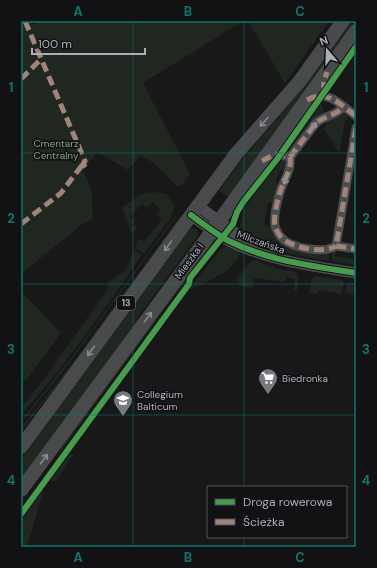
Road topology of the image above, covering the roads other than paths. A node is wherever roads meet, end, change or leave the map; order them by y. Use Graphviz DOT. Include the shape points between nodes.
graph roads {
  1 [pos="343,21"];
  2 [pos="356,31"];
  3 [pos="327,72"];
  4 [pos="328,97"];
  5 [pos="307,100"];
  6 [pos="343,107"];
  7 [pos="356,116"];
  8 [pos="356,128"];
  9 [pos="290,157"];
  10 [pos="262,161"];
  11 [pos="353,169"];
  12 [pos="194,210"];
  13 [pos="215,225"];
  14 [pos="336,246"];
  15 [pos="356,249"];
  16 [pos="356,273"];
  17 [pos="21,447"];
  18 [pos="21,490"];
  1 -- 12 [label="main road, 13, one-way" via="299,82 236,154"];
  2 -- 3 [label="main road, Mieszka I"];
  3 -- 4 [label="street" via="324,86"];
  3 -- 5 [label="main road, Mieszka I"];
  4 -- 5 [label="street" via="317,95"];
  4 -- 6 [label="street"];
  5 -- 10 [label="main road, Mieszka I"];
  6 -- 7 [label="street"];
  9 -- 6 [label="street, one-way" via="316,123"];
  8 -- 11 [label="street"];
  9 -- 10 [label="street" via="275,154"];
  9 -- 14 [label="street, one-way" via="290,169 281,190 275,219 277,230 281,237 293,245 319,250"];
  10 -- 13 [label="main road, Mieszka I"];
  11 -- 14 [label="street"];
  12 -- 13 [label="street, Milczańska"];
  12 -- 17 [label="main road, 13, one-way"];
  13 -- 16 [label="street, Milczańska" via="244,239 251,249 266,256"];
  18 -- 13 [label="main road, Mieszka I, one-way"];
  14 -- 15 [label="street"];
}
